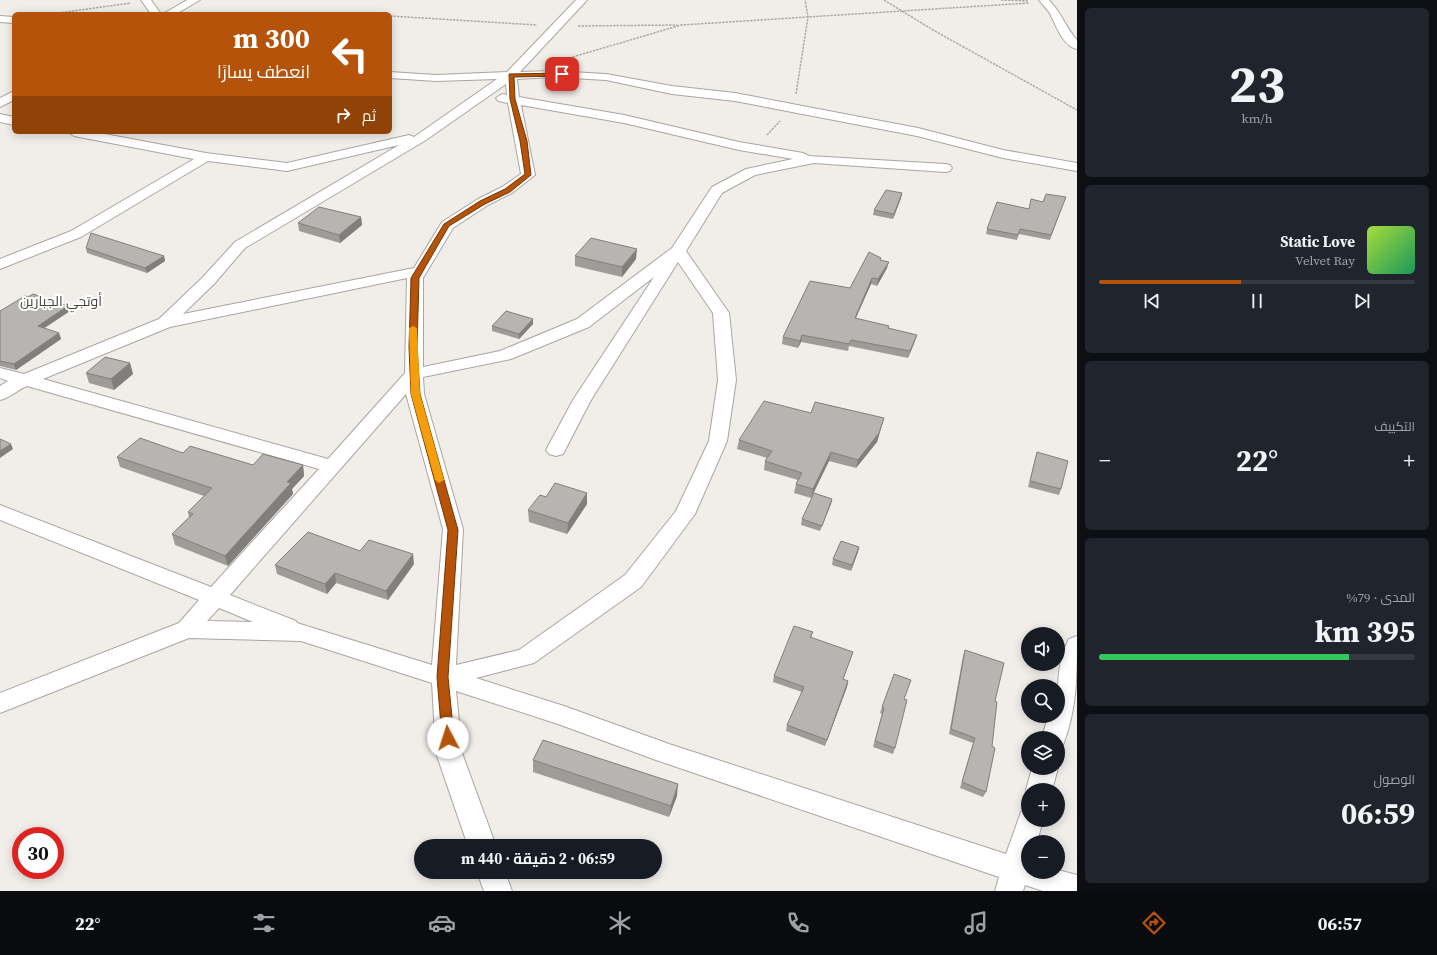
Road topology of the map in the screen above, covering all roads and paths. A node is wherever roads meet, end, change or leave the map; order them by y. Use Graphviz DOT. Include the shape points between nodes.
graph roads {
  1 [pos="145,0"];
  2 [pos="195,0"];
  3 [pos="582,0"];
  4 [pos="884,0"];
  5 [pos="1001,0"];
  6 [pos="1045,1"];
  7 [pos="901,11"];
  8 [pos="64,12"];
  9 [pos="154,12"];
  10 [pos="172,12"];
  11 [pos="392,16"];
  12 [pos="0,19"];
  13 [pos="12,20"];
  14 [pos="681,25"];
  15 [pos="557,26"];
  16 [pos="1077,46"];
  17 [pos="563,60"];
  18 [pos="392,75"];
  19 [pos="511,75"];
  20 [pos="484,94"];
  21 [pos="12,96"];
  22 [pos="513,99"];
  23 [pos="0,103"];
  24 [pos="1077,110"];
  25 [pos="0,118"];
  26 [pos="12,121"];
  27 [pos="85,134"];
  28 [pos="424,135"];
  29 [pos="206,157"];
  30 [pos="814,159"];
  31 [pos="1077,167"];
  32 [pos="945,168"];
  33 [pos="678,251"];
  34 [pos="0,264"];
  35 [pos="420,271"];
  36 [pos="165,323"];
  37 [pos="0,373"];
  38 [pos="414,374"];
  39 [pos="26,380"];
  40 [pos="0,395"];
  41 [pos="556,450"];
  42 [pos="332,466"];
  43 [pos="0,512"];
  44 [pos="216,598"];
  45 [pos="186,629"];
  46 [pos="301,632"];
  47 [pos="1077,645"];
  48 [pos="443,677"];
  49 [pos="0,703"];
  50 [pos="1056,731"];
  51 [pos="1028,827"];
  52 [pos="479,839"];
  53 [pos="494,879"];
  54 [pos="1008,884"];
  55 [pos="1077,888"];
  56 [pos="498,891"];
  1 -- 8 [label="path"];
  1 -- 9 [label="street"];
  2 -- 10 [label="street"];
  3 -- 15 [label="street"];
  4 -- 7 [label="path"];
  5 -- 6 [label="path"];
  6 -- 7 [label="path"];
  6 -- 16 [label="street" via="1053,10 1064,32"];
  7 -- 14 [label="path"];
  7 -- 24 [label="path"];
  11 -- 15 [label="path"];
  12 -- 13 [label="street"];
  14 -- 15 [label="path"];
  14 -- 17 [label="path"];
  15 -- 19 [label="street"];
  18 -- 19 [label="street" via="436,78"];
  19 -- 20 [label="street"];
  19 -- 22 [label="street"];
  19 -- 31 [label="street" via="594,76 672,90 735,97 918,132 1003,154"];
  20 -- 22 [label="street"];
  20 -- 28 [label="street"];
  21 -- 23 [label="street"];
  22 -- 30 [label="street" via="624,119 739,146"];
  22 -- 35 [label="street" via="524,141 528,175 447,225"];
  25 -- 26 [label="street"];
  27 -- 29 [label="street"];
  28 -- 29 [label="street" via="287,167"];
  28 -- 36 [label="street" via="240,245"];
  29 -- 34 [label="street" via="76,234"];
  30 -- 32 [label="street"];
  30 -- 33 [label="street" via="750,172 717,190"];
  33 -- 38 [label="street" via="583,324 505,355"];
  33 -- 41 [label="street" via="582,400"];
  33 -- 48 [label="street" via="720,313 727,380 718,441 685,514 633,581 526,657"];
  35 -- 36 [label="street"];
  35 -- 38 [label="street" via="415,278"];
  36 -- 39 [label="street"];
  37 -- 39 [label="street"];
  38 -- 42 [label="street"];
  38 -- 48 [label="street" via="415,394 453,530"];
  39 -- 40 [label="street" via="11,386"];
  39 -- 42 [label="street"];
  42 -- 44 [label="street"];
  43 -- 44 [label="street"];
  44 -- 45 [label="street"];
  44 -- 46 [label="street"];
  45 -- 46 [label="street"];
  45 -- 49 [label="street"];
  46 -- 48 [label="street"];
  47 -- 50 [label="street" via="1069,688"];
  48 -- 52 [label="street" via="449,754"];
  48 -- 54 [label="street" via="564,716 665,753"];
  51 -- 54 [label="street"];
  53 -- 56 [label="street"];
  54 -- 55 [label="street"];
}
